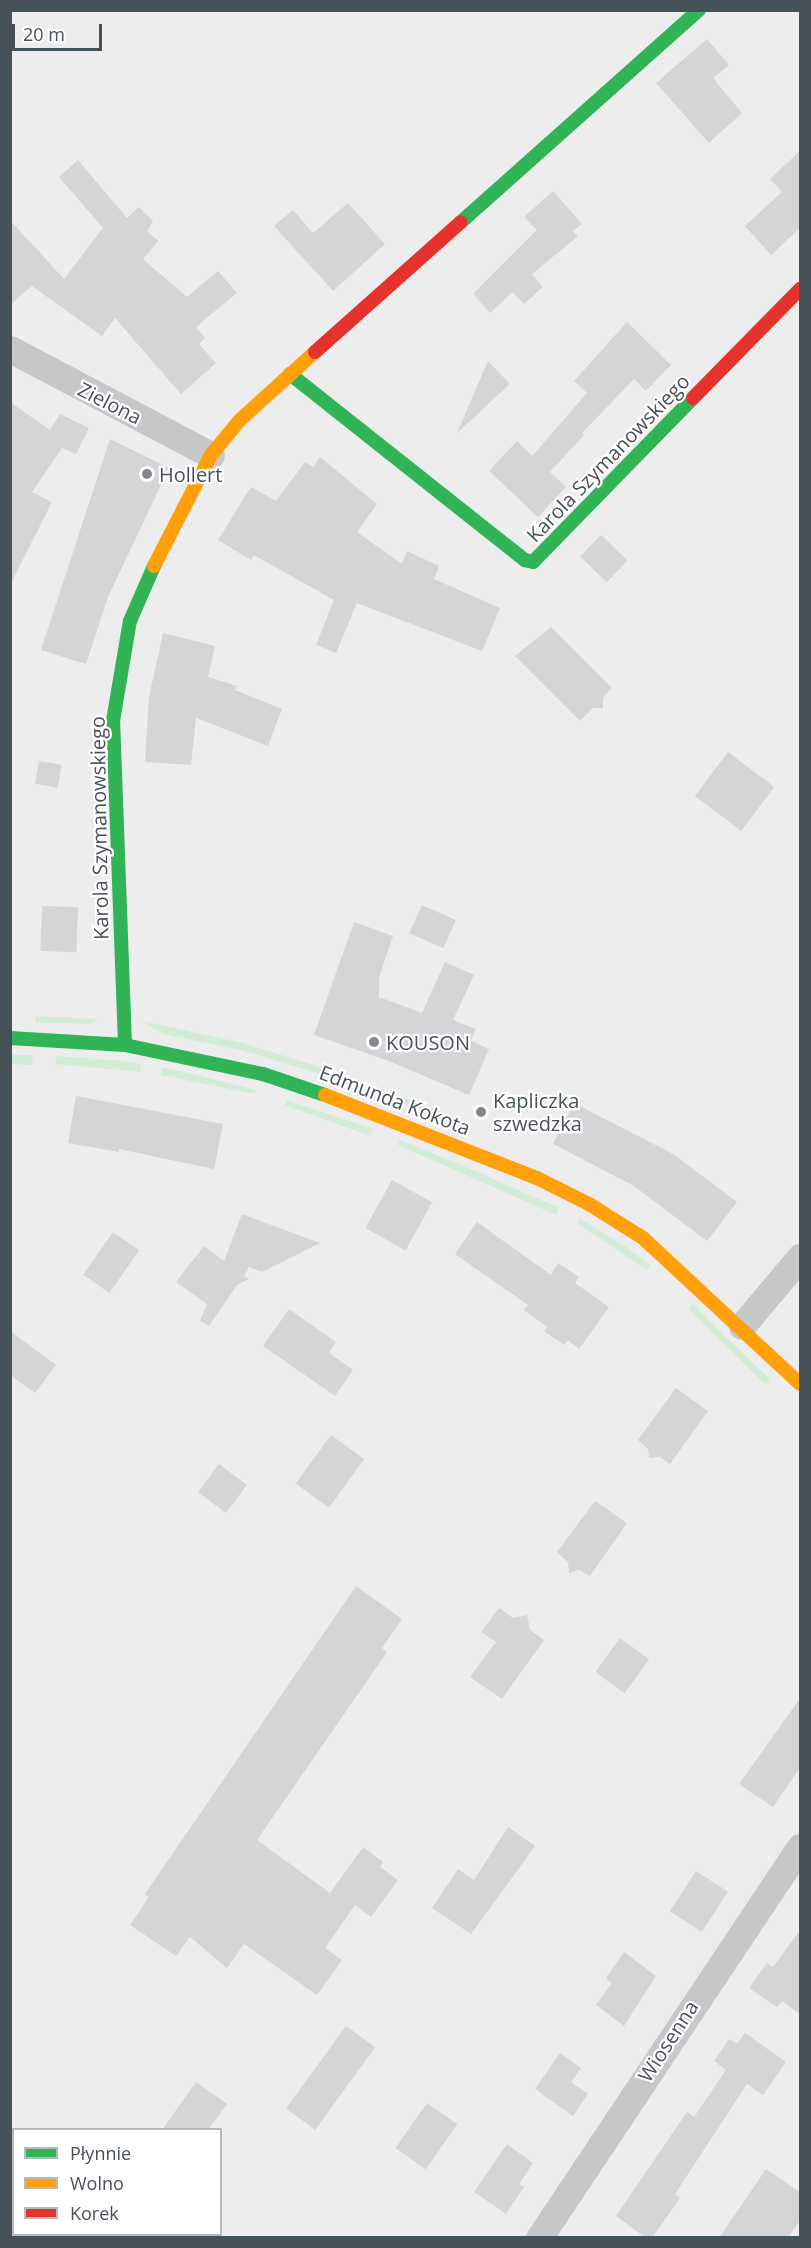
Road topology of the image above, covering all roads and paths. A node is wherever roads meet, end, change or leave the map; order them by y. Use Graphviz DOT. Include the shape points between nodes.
graph roads {
  1 [pos="699,10"];
  2 [pos="801,290"];
  3 [pos="10,349"];
  4 [pos="290,374"];
  5 [pos="211,455"];
  6 [pos="10,1038"];
  7 [pos="125,1045"];
  8 [pos="801,1257"];
  9 [pos="742,1326"];
  10 [pos="801,1384"];
  11 [pos="801,1847"];
  12 [pos="539,2238"];
  1 -- 4 [label="street, Karola Szymanowskiego"];
  2 -- 4 [label="street, Karola Szymanowskiego" via="533,562 525,560"];
  3 -- 5 [label="street, Zielona"];
  4 -- 5 [label="street, Karola Szymanowskiego" via="240,420"];
  5 -- 7 [label="street, Karola Szymanowskiego" via="162,547 130,621 120,670 114,742"];
  6 -- 7 [label="street, Edmunda Kokota"];
  7 -- 9 [label="street, Edmunda Kokota" via="214,1061 318,1090 537,1178 643,1238"];
  8 -- 9 [label="street"];
  9 -- 10 [label="street, Edmunda Kokota"];
  11 -- 12 [label="street, Wiosenna" via="697,1996"];
}
